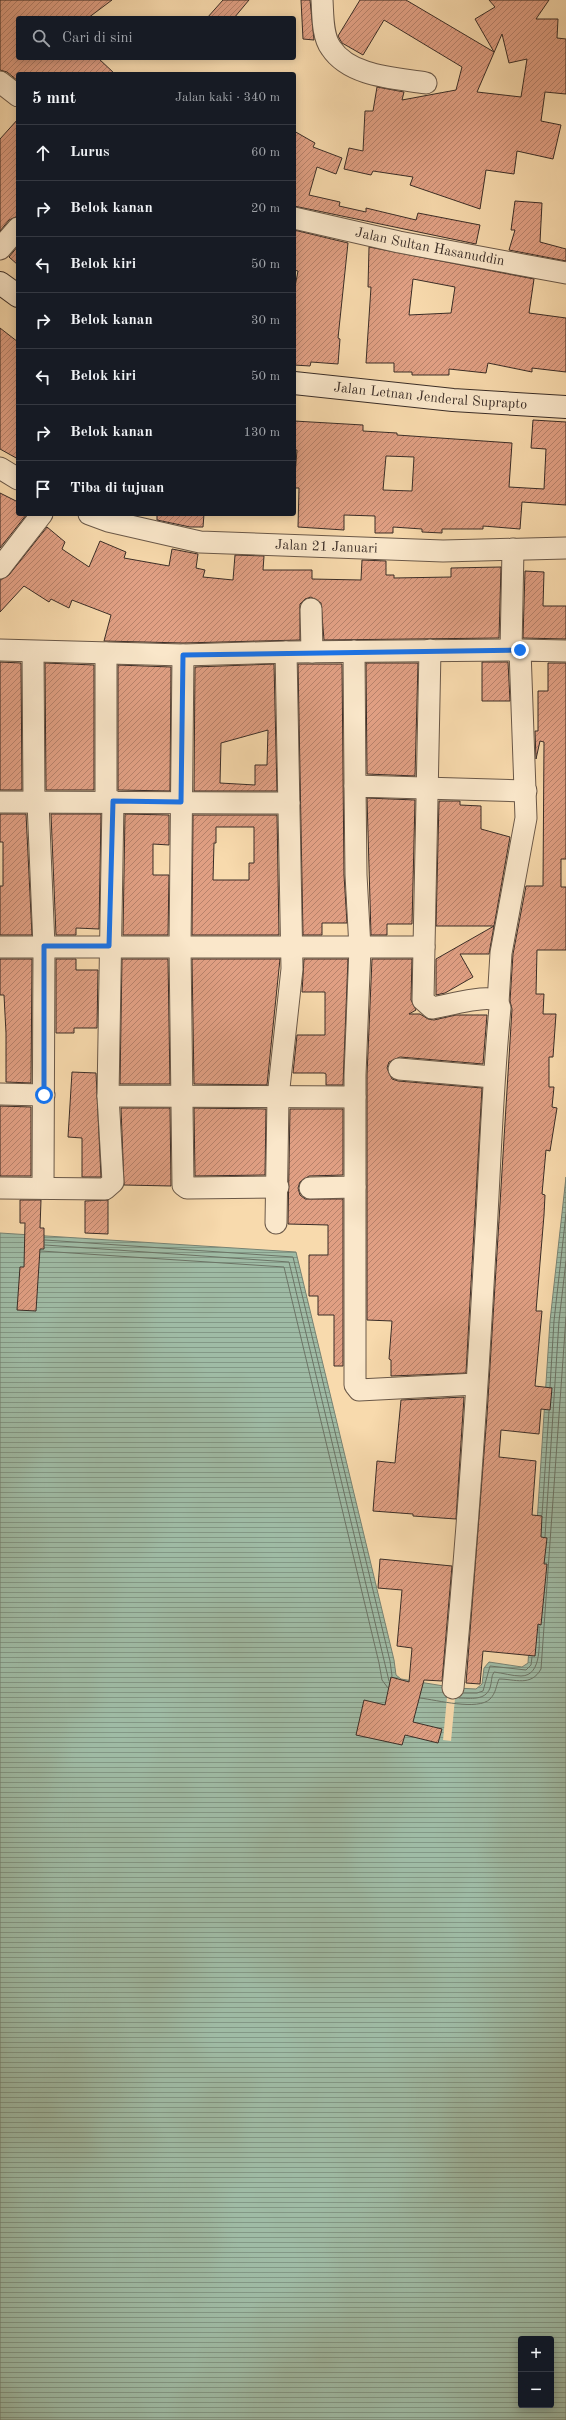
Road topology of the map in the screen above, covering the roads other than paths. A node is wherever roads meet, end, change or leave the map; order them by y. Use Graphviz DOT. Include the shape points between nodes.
graph roads {
  1 [pos="322,0"];
  2 [pos="0,82"];
  3 [pos="426,84"];
  4 [pos="16,94"];
  5 [pos="296,218"];
  6 [pos="16,230"];
  7 [pos="0,249"];
  8 [pos="566,273"];
  9 [pos="0,283"];
  10 [pos="16,295"];
  11 [pos="296,383"];
  12 [pos="566,407"];
  13 [pos="0,468"];
  14 [pos="16,478"];
  15 [pos="40,516"];
  16 [pos="94,516"];
  17 [pos="566,548"];
  18 [pos="513,549"];
  19 [pos="0,568"];
  20 [pos="311,609"];
  21 [pos="0,650"];
  22 [pos="430,650"];
  23 [pos="515,650"];
  24 [pos="354,651"];
  25 [pos="566,651"];
  26 [pos="33,652"];
  27 [pos="286,652"];
  28 [pos="312,652"];
  29 [pos="106,653"];
  30 [pos="183,655"];
  31 [pos="355,786"];
  32 [pos="427,789"];
  33 [pos="526,791"];
  34 [pos="110,801"];
  35 [pos="0,802"];
  36 [pos="36,802"];
  37 [pos="181,802"];
  38 [pos="289,803"];
  39 [pos="44,946"];
  40 [pos="109,946"];
  41 [pos="0,947"];
  42 [pos="180,947"];
  43 [pos="291,947"];
  44 [pos="424,947"];
  45 [pos="360,948"];
  46 [pos="498,1003"];
  47 [pos="399,1069"];
  48 [pos="493,1077"];
  49 [pos="0,1094"];
  50 [pos="44,1095"];
  51 [pos="108,1096"];
  52 [pos="278,1097"];
  53 [pos="355,1097"];
  54 [pos="182,1098"];
  55 [pos="278,1186"];
  56 [pos="355,1187"];
  57 [pos="0,1188"];
  58 [pos="43,1188"];
  59 [pos="310,1188"];
  60 [pos="276,1223"];
  61 [pos="476,1384"];
  62 [pos="453,1688"];
  1 -- 3 [label="street" via="324,26 330,48 345,61 367,73"];
  2 -- 4 [label="street"];
  5 -- 8 [label="street, Jalan Sultan Hasanuddin" via="399,242"];
  6 -- 7 [label="street"];
  9 -- 10 [label="main road"];
  11 -- 12 [label="main road, Jalan Letnan Jenderal Suprapto" via="453,400"];
  13 -- 14 [label="street"];
  15 -- 19 [label="street"];
  16 -- 18 [label="street, Jalan 21 Januari" via="200,542 443,551"];
  17 -- 18 [label="street, Jalan 21 Januari"];
  18 -- 23 [label="street"];
  20 -- 28 [label="street"];
  21 -- 26 [label="street"];
  22 -- 23 [label="street"];
  22 -- 24 [label="street"];
  22 -- 32 [label="street"];
  23 -- 25 [label="street"];
  23 -- 33 [label="street"];
  24 -- 28 [label="street"];
  24 -- 31 [label="street"];
  26 -- 29 [label="street"];
  26 -- 36 [label="street"];
  27 -- 28 [label="street"];
  27 -- 30 [label="street"];
  27 -- 38 [label="street"];
  29 -- 30 [label="street"];
  29 -- 34 [label="street"];
  30 -- 37 [label="street"];
  31 -- 32 [label="street"];
  31 -- 45 [label="street"];
  32 -- 33 [label="street"];
  32 -- 44 [label="street"];
  33 -- 46 [label="street" via="526,818 501,953"];
  34 -- 36 [label="street"];
  34 -- 37 [label="street"];
  34 -- 40 [label="street"];
  35 -- 36 [label="street"];
  36 -- 39 [label="street"];
  37 -- 38 [label="street"];
  37 -- 42 [label="street"];
  38 -- 43 [label="street"];
  39 -- 40 [label="street"];
  39 -- 41 [label="street"];
  39 -- 50 [label="street"];
  40 -- 42 [label="street"];
  40 -- 51 [label="street"];
  42 -- 43 [label="street"];
  42 -- 54 [label="street"];
  43 -- 45 [label="street"];
  43 -- 52 [label="street" via="292,969"];
  44 -- 45 [label="street"];
  44 -- 46 [label="street" via="423,1000 428,1006 432,1008 485,999"];
  45 -- 53 [label="street"];
  46 -- 48 [label="street" via="500,1008"];
  47 -- 48 [label="street"];
  48 -- 61 [label="street"];
  49 -- 50 [label="street"];
  50 -- 58 [label="street"];
  51 -- 54 [label="street"];
  51 -- 58 [label="street" via="112,1182 110,1187"];
  52 -- 53 [label="street"];
  52 -- 54 [label="street"];
  52 -- 55 [label="street"];
  53 -- 56 [label="street"];
  54 -- 55 [label="street" via="184,1187"];
  55 -- 60 [label="street"];
  56 -- 59 [label="street"];
  56 -- 61 [label="street" via="355,1385 359,1390"];
  57 -- 58 [label="street"];
  61 -- 62 [label="street" via="469,1514"];
}
